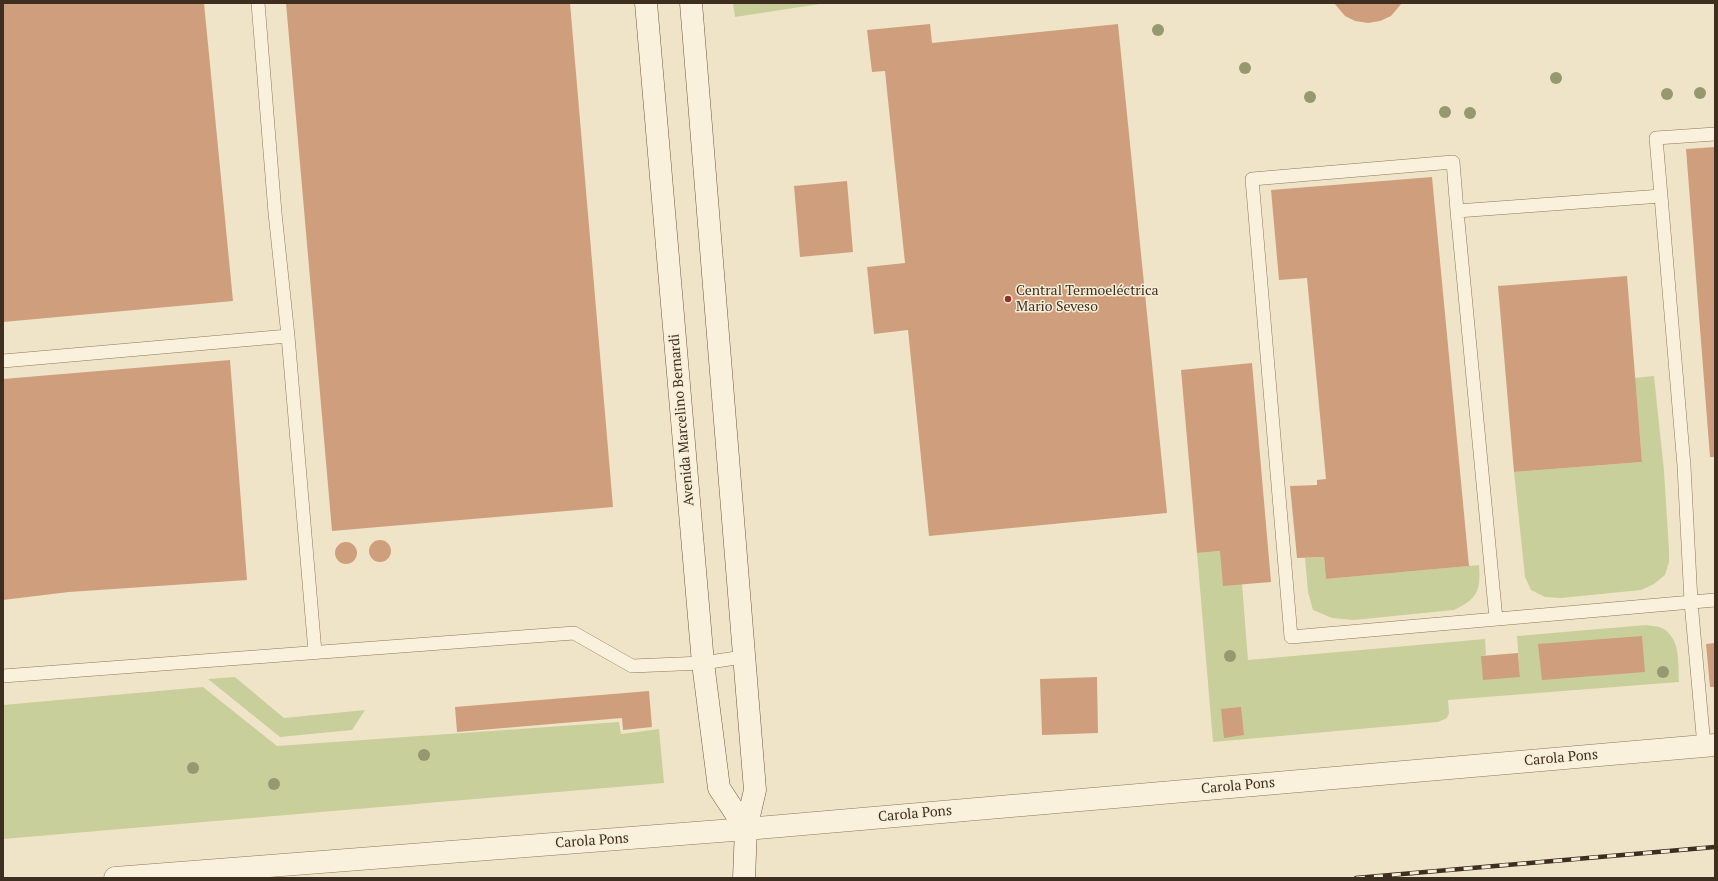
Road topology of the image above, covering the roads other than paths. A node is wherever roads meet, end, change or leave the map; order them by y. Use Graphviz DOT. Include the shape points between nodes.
graph roads {
  1 [pos="258,3"];
  2 [pos="646,3"];
  3 [pos="691,3"];
  4 [pos="1715,134"];
  5 [pos="1661,196"];
  6 [pos="1458,211"];
  7 [pos="288,336"];
  8 [pos="3,360"];
  9 [pos="1715,600"];
  10 [pos="1691,602"];
  11 [pos="1496,619"];
  12 [pos="316,652"];
  13 [pos="743,657"];
  14 [pos="703,662"];
  15 [pos="3,676"];
  16 [pos="1710,745"];
  17 [pos="746,829"];
  18 [pos="115,878"];
  19 [pos="744,878"];
  1 -- 7 [label="lane" via="275,214"];
  2 -- 14 [label="main road, Avenida Marcelino Bernardi"];
  3 -- 13 [label="main road"];
  4 -- 5 [label="lane" via="1656,138"];
  5 -- 6 [label="lane"];
  5 -- 10 [label="lane" via="1684,466"];
  6 -- 11 [label="lane"];
  6 -- 11 [label="lane" via="1453,162 1252,179 1291,637"];
  7 -- 8 [label="lane"];
  7 -- 12 [label="lane"];
  9 -- 10 [label="lane"];
  10 -- 11 [label="lane"];
  10 -- 16 [label="lane"];
  12 -- 14 [label="lane" via="574,633 632,666"];
  12 -- 15 [label="lane"];
  13 -- 14 [label="lane"];
  13 -- 17 [label="main road" via="754,790"];
  14 -- 17 [label="main road, Avenida Marcelino Bernardi" via="719,788"];
  16 -- 17 [label="main road, Carola Pons"];
  17 -- 18 [label="main road, Carola Pons"];
  17 -- 19 [label="main road"];
}
